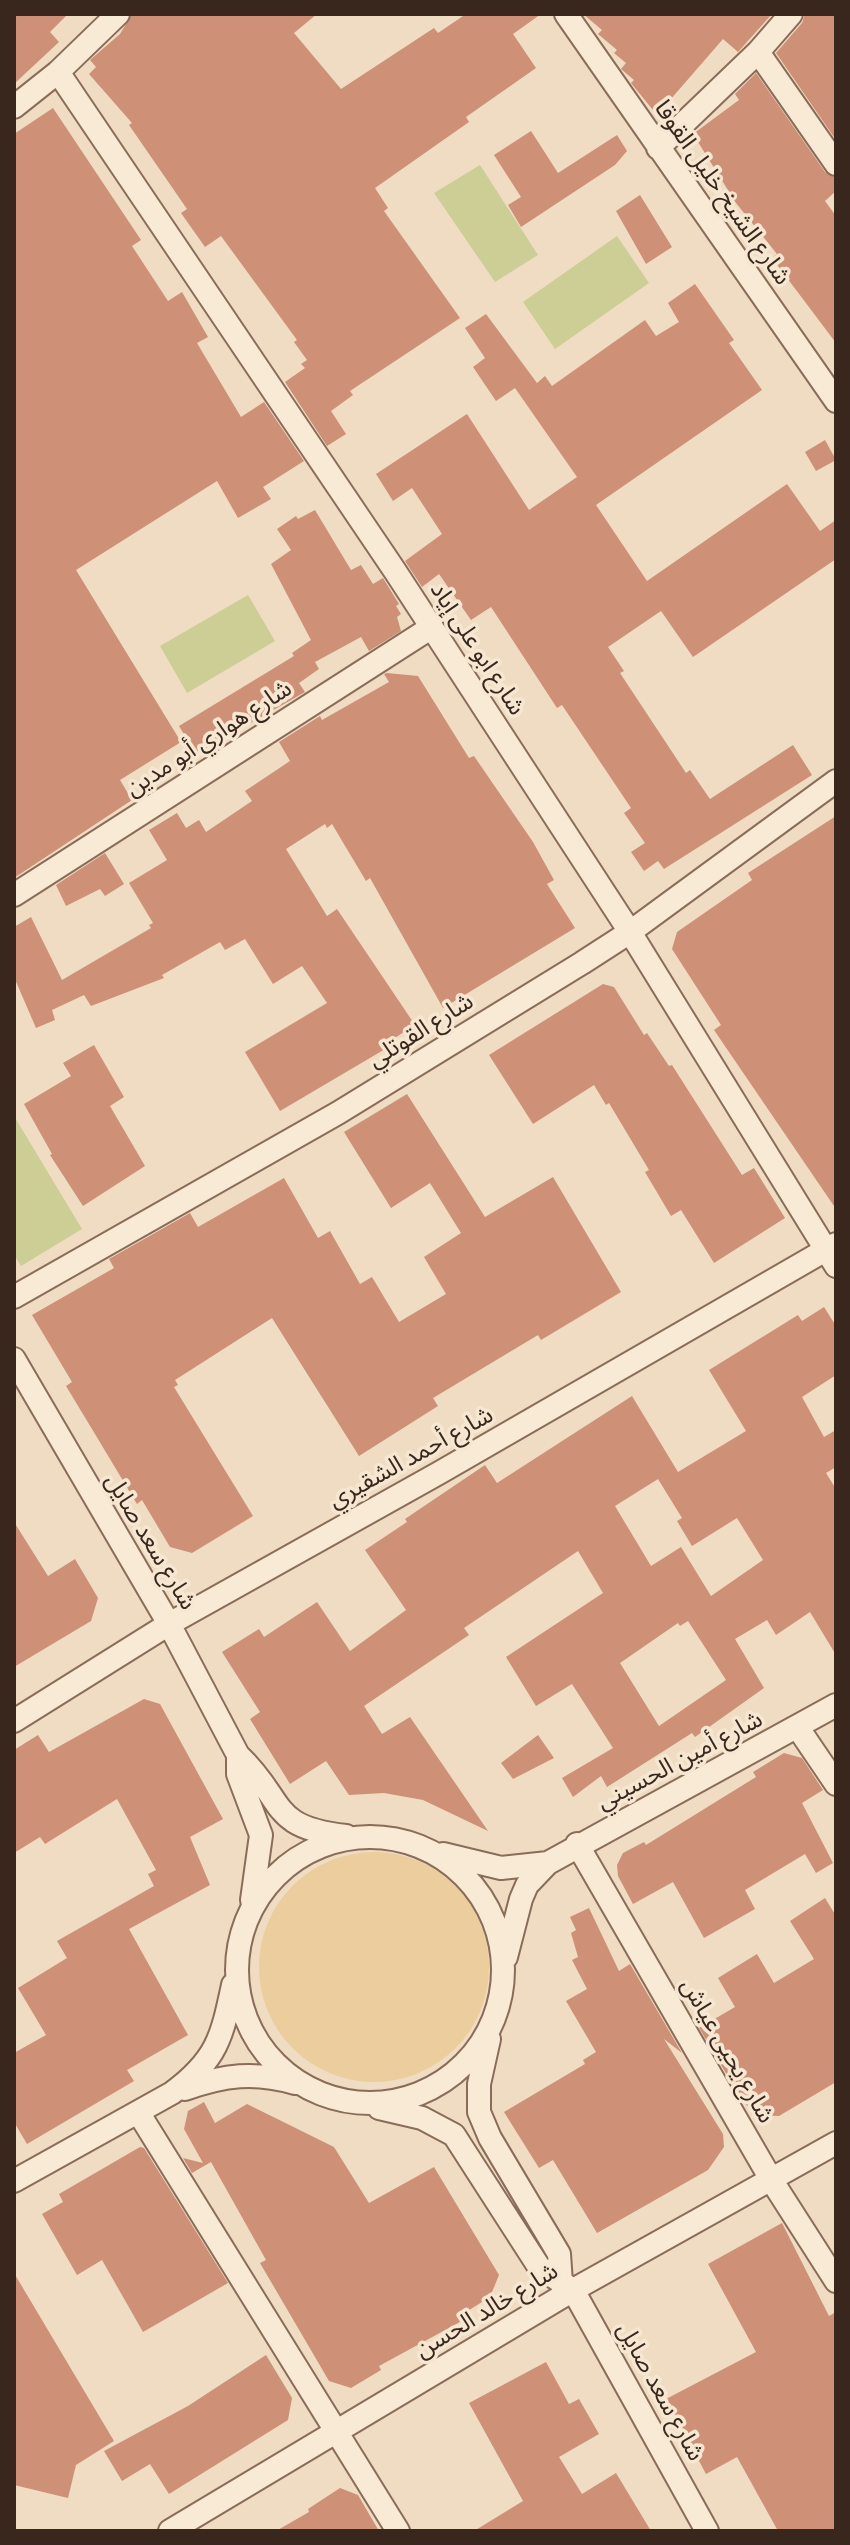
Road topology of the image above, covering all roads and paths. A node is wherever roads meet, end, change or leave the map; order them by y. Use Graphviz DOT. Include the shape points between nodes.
graph roads {
  1 [pos="118,14"];
  2 [pos="566,14"];
  3 [pos="791,14"];
  4 [pos="758,52"];
  5 [pos="58,72"];
  6 [pos="14,107"];
  7 [pos="658,148"];
  8 [pos="836,164"];
  9 [pos="836,401"];
  10 [pos="432,627"];
  11 [pos="836,781"];
  12 [pos="14,895"];
  13 [pos="630,932"];
  14 [pos="833,1254"];
  15 [pos="14,1297"];
  16 [pos="14,1359"];
  17 [pos="169,1624"];
  18 [pos="836,1705"];
  19 [pos="14,1721"];
  20 [pos="798,1728"];
  21 [pos="238,1755"];
  22 [pos="836,1784"];
  23 [pos="356,1838"];
  24 [pos="577,1844"];
  25 [pos="418,1845"];
  26 [pos="548,1863"];
  27 [pos="249,1914"];
  28 [pos="237,1963"];
  29 [pos="501,1986"];
  30 [pos="493,2018"];
  31 [pos="305,2086"];
  32 [pos="172,2093"];
  33 [pos="354,2103"];
  34 [pos="138,2112"];
  35 [pos="836,2143"];
  36 [pos="14,2181"];
  37 [pos="772,2181"];
  38 [pos="836,2281"];
  39 [pos="567,2286"];
  40 [pos="338,2431"];
  41 [pos="170,2531"];
  42 [pos="398,2531"];
  43 [pos="707,2531"];
  1 -- 5 [label="street"];
  2 -- 7 [label="street, شارع الشيخ خليل القوقا"];
  3 -- 4 [label="street"];
  4 -- 7 [label="street"];
  4 -- 8 [label="street"];
  5 -- 6 [label="street"];
  5 -- 10 [label="street, شارع ابو على إياد"];
  7 -- 9 [label="street, شارع الشيخ خليل القوقا"];
  10 -- 12 [label="street, شارع هواري أبو مدين"];
  10 -- 13 [label="street, شارع ابو على إياد"];
  11 -- 13 [label="street, شارع القوتلي"];
  13 -- 14 [label="street, شارع ابو على إياد"];
  13 -- 15 [label="street, شارع القوتلي" via="338,1113"];
  14 -- 17 [label="street, شارع أحمد الشقيري"];
  16 -- 17 [label="street, شارع سعد صايل"];
  17 -- 19 [label="street, شارع أحمد الشقيري"];
  17 -- 21 [label="street, شارع سعد صايل"];
  18 -- 20 [label="street, شارع أمين الحسيني"];
  20 -- 22 [label="street"];
  20 -- 24 [label="street, شارع أمين الحسيني"];
  21 -- 23 [label="street, شارع سعد صايل" via="287,1820 324,1834"];
  21 -- 27 [label="street, شارع سعد صايل" via="238,1774 261,1835"];
  23 -- 25 [label="street"];
  23 -- 27 [label="street" via="331,1842 294,1860 267,1885"];
  24 -- 26 [label="street, شارع أمين الحسيني"];
  24 -- 37 [label="street, شارع يحيى عياش"];
  25 -- 26 [label="street, شارع أمين الحسيني" via="486,1866"];
  25 -- 29 [label="street" via="456,1868 482,1896 498,1934"];
  26 -- 29 [label="street, شارع أمين الحسيني" via="521,1899"];
  27 -- 28 [label="street"];
  28 -- 31 [label="street" via="239,1997 251,2032 275,2064"];
  28 -- 32 [label="street" via="213,2055"];
  29 -- 30 [label="street"];
  30 -- 33 [label="street" via="477,2048 439,2084 398,2100"];
  30 -- 39 [label="street, شارع سعد صايل" via="479,2084 479,2112 559,2254"];
  31 -- 32 [label="street" via="259,2075 230,2075"];
  31 -- 33 [label="street"];
  32 -- 34 [label="street"];
  33 -- 39 [label="street, شارع سعد صايل" via="422,2118 454,2135 539,2267"];
  34 -- 36 [label="street"];
  34 -- 40 [label="street"];
  35 -- 37 [label="street, شارع خالد الحسن"];
  37 -- 38 [label="street, شارع يحيى عياش"];
  37 -- 39 [label="street, شارع خالد الحسن"];
  39 -- 40 [label="street, شارع خالد الحسن"];
  39 -- 43 [label="street, شارع سعد صايل"];
  40 -- 41 [label="street, شارع خالد الحسن"];
  40 -- 42 [label="street"];
}
